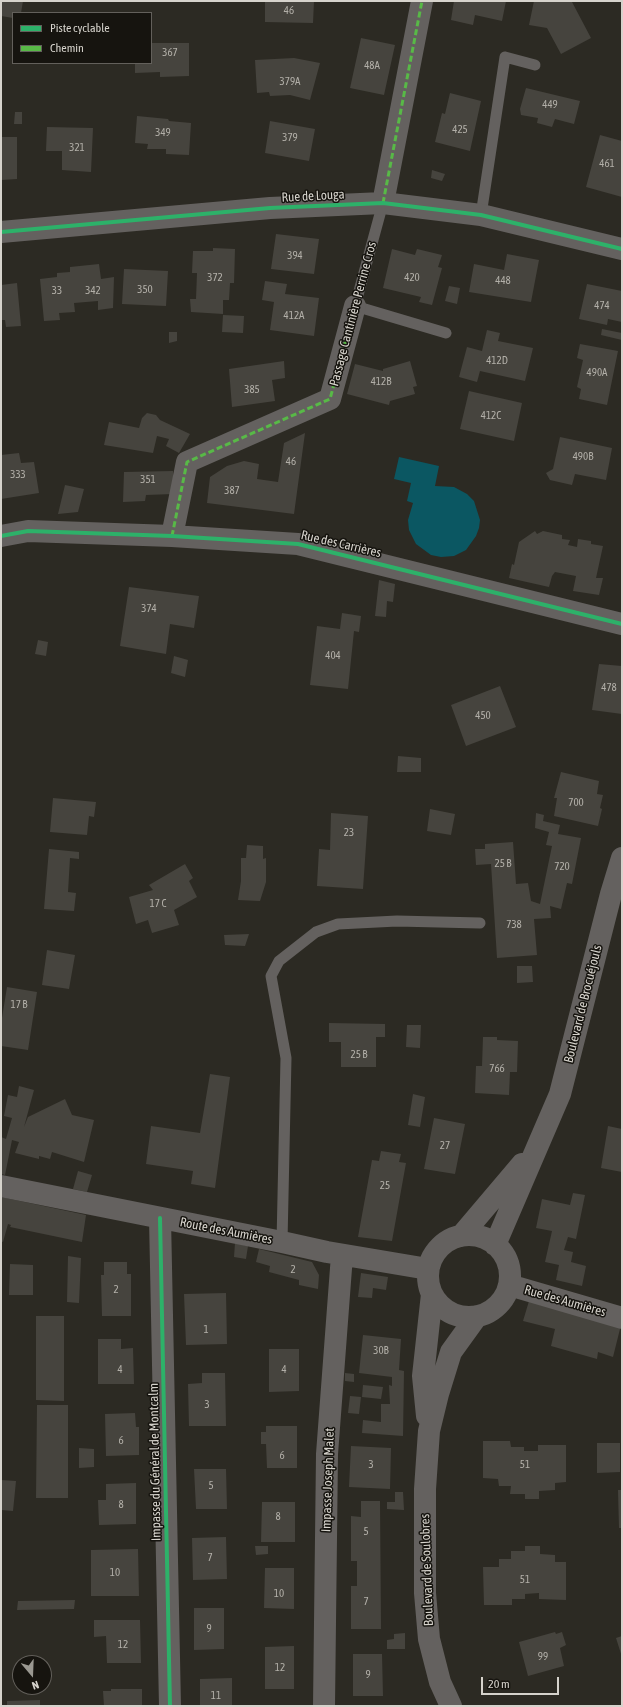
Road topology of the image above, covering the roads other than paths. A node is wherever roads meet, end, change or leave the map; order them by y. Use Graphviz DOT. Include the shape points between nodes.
graph roads {
  1 [pos="422,1"];
  2 [pos="535,65"];
  3 [pos="383,203"];
  4 [pos="481,215"];
  5 [pos="1,232"];
  6 [pos="622,249"];
  7 [pos="355,306"];
  8 [pos="446,333"];
  9 [pos="1,536"];
  10 [pos="172,536"];
  11 [pos="622,624"];
  12 [pos="622,858"];
  13 [pos="480,923"];
  14 [pos="536,1147"];
  15 [pos="1,1186"];
  16 [pos="160,1218"];
  17 [pos="461,1236"];
  18 [pos="282,1242"];
  19 [pos="495,1245"];
  20 [pos="342,1255"];
  21 [pos="428,1269"];
  22 [pos="509,1285"];
  23 [pos="432,1294"];
  24 [pos="477,1316"];
  25 [pos="622,1318"];
  26 [pos="429,1431"];
  27 [pos="170,1706"];
  28 [pos="324,1706"];
  29 [pos="451,1706"];
  1 -- 3 [label="street, Passage Cantinière Perrine Cros"];
  2 -- 4 [label="lane" via="505,57"];
  3 -- 4 [label="street, Rue de Louga"];
  3 -- 5 [label="street, Rue de Louga" via="270,208"];
  3 -- 7 [label="lane, Passage Cantinière Perrine Cros"];
  4 -- 6 [label="street, Rue de Louga"];
  7 -- 8 [label="lane"];
  7 -- 10 [label="street, Passage Cantinière Perrine Cros" via="330,399 187,462"];
  9 -- 10 [label="street, Rue des Carrières" via="28,531"];
  10 -- 11 [label="street, Rue des Carrières" via="298,544"];
  12 -- 14 [label="street, Boulevard de Brocuéjouls" via="560,1094"];
  13 -- 18 [label="lane" via="338,924 316,932 279,961 271,976 286,1058"];
  14 -- 17 [label="street, Boulevard de Brocuéjouls"];
  14 -- 19 [label="street, Boulevard de Brocuéjouls"];
  15 -- 16 [label="street, Route des Aumières"];
  16 -- 18 [label="street, Route des Aumières"];
  16 -- 27 [label="street, Impasse du Général de Montcalm"];
  17 -- 19 [label="street" via="485,1238"];
  17 -- 21 [label="street" via="439,1247"];
  18 -- 20 [label="street, Route des Aumières"];
  19 -- 22 [label="street" via="503,1253 507,1263"];
  20 -- 21 [label="street, Route des Aumières"];
  20 -- 28 [label="street, Impasse Joseph Malet" via="327,1454"];
  21 -- 23 [label="street" via="428,1282"];
  22 -- 24 [label="street" via="498,1305"];
  22 -- 25 [label="street, Rue des Aumières"];
  23 -- 24 [label="street" via="439,1305 451,1313 464,1317"];
  23 -- 26 [label="street, Boulevard de Soulobres" via="423,1376"];
  24 -- 26 [label="street, Boulevard de Soulobres" via="451,1352"];
  26 -- 29 [label="street, Boulevard de Soulobres" via="425,1489 429,1639 440,1682"];
}
